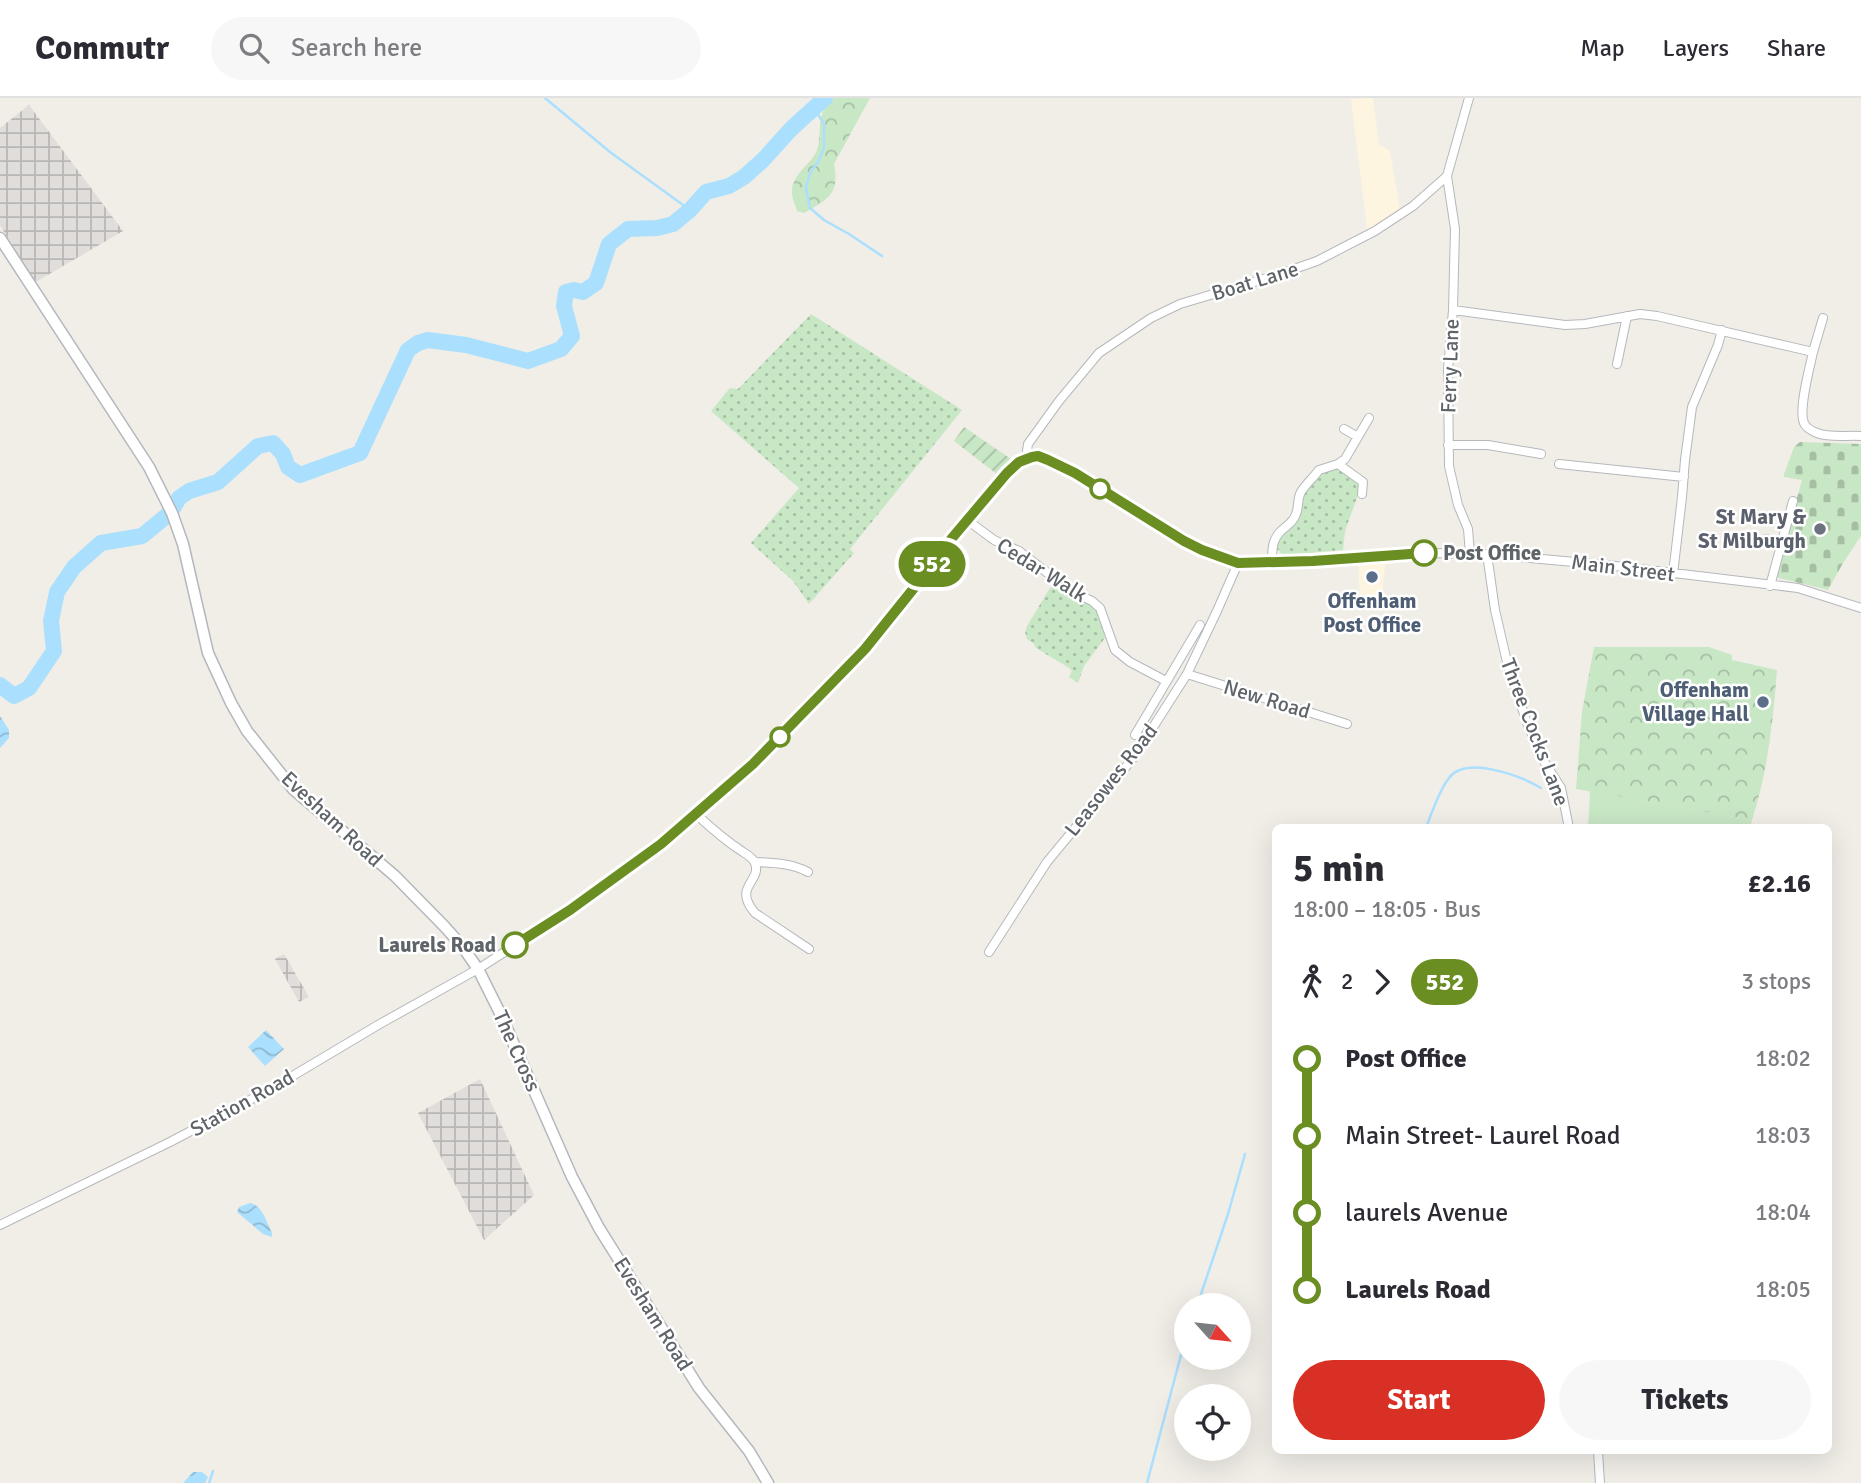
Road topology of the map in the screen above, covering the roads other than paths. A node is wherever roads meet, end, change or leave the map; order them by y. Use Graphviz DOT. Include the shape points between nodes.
graph roads {
  1 [pos="1469,98"];
  2 [pos="1447,176"];
  3 [pos="0,238"];
  4 [pos="1452,310"];
  5 [pos="1627,316"];
  6 [pos="1823,318"];
  7 [pos="1722,330"];
  8 [pos="1813,352"];
  9 [pos="1617,364"];
  10 [pos="1369,418"];
  11 [pos="1344,429"];
  12 [pos="1861,436"];
  13 [pos="1357,437"];
  14 [pos="1448,445"];
  15 [pos="1541,454"];
  16 [pos="1032,457"];
  17 [pos="1338,464"];
  18 [pos="1559,464"];
  19 [pos="1371,477"];
  20 [pos="1684,477"];
  21 [pos="1363,482"];
  22 [pos="1362,494"];
  23 [pos="1793,500"];
  24 [pos="967,520"];
  25 [pos="1766,539"];
  26 [pos="1782,543"];
  27 [pos="1470,554"];
  28 [pos="1487,554"];
  29 [pos="1272,562"];
  30 [pos="1238,563"];
  31 [pos="1673,574"];
  32 [pos="1770,586"];
  33 [pos="1861,608"];
  34 [pos="1199,625"];
  35 [pos="1186,674"];
  36 [pos="1166,681"];
  37 [pos="1347,723"];
  38 [pos="1135,735"];
  39 [pos="696,814"];
  40 [pos="1568,824"];
  41 [pos="755,862"];
  42 [pos="808,872"];
  43 [pos="809,949"];
  44 [pos="989,952"];
  45 [pos="478,969"];
  46 [pos="554,1134"];
  47 [pos="0,1225"];
  48 [pos="1598,1454"];
  49 [pos="768,1483"];
  50 [pos="1600,1483"];
  1 -- 2 [label="street"];
  2 -- 4 [label="street, Ferry Lane" via="1455,229"];
  2 -- 16 [label="street, Boat Lane" via="1413,206 1333,253 1180,304 1099,353 1028,444"];
  3 -- 45 [label="main road, Evesham Road" via="166,500 183,544 208,653 247,731 293,789 395,876"];
  4 -- 5 [label="street" via="1565,325"];
  4 -- 14 [label="street, Ferry Lane"];
  5 -- 7 [label="street" via="1657,316"];
  5 -- 9 [label="street"];
  6 -- 8 [label="street"];
  7 -- 8 [label="street"];
  7 -- 20 [label="street" via="1696,396"];
  8 -- 12 [label="street" via="1804,423 1818,433"];
  10 -- 13 [label="street"];
  11 -- 13 [label="street"];
  13 -- 17 [label="street"];
  14 -- 15 [label="street" via="1488,445"];
  14 -- 27 [label="street, Ferry Lane"];
  16 -- 24 [label="street" via="1013,467"];
  16 -- 30 [label="street, Main Street" via="1075,473 1179,538"];
  17 -- 21 [label="street"];
  17 -- 29 [label="street" via="1319,470 1301,492 1297,514 1272,547"];
  18 -- 20 [label="street"];
  19 -- 21 [label="street"];
  20 -- 31 [label="street"];
  21 -- 22 [label="street"];
  23 -- 26 [label="street"];
  24 -- 36 [label="street, Cedar Walk" via="1100,608 1115,650"];
  24 -- 39 [label="street" via="851,665"];
  25 -- 26 [label="street"];
  26 -- 32 [label="street"];
  27 -- 28 [label="street, Main Street"];
  27 -- 29 [label="street, Main Street"];
  28 -- 31 [label="street, Main Street"];
  28 -- 40 [label="street, Three Cocks Lane" via="1507,662 1527,723 1561,788"];
  29 -- 30 [label="street, Main Street"];
  30 -- 35 [label="street, Leasowes Road"];
  31 -- 32 [label="street, Main Street"];
  32 -- 33 [label="street, Main Street" via="1798,588"];
  34 -- 36 [label="street"];
  35 -- 37 [label="street, New Road"];
  35 -- 44 [label="street, Leasowes Road" via="1135,757 1047,862"];
  36 -- 38 [label="street"];
  39 -- 41 [label="street"];
  39 -- 45 [label="street" via="570,910"];
  41 -- 42 [label="street" via="780,863"];
  41 -- 43 [label="street" via="746,895 749,905"];
  45 -- 46 [label="main road, The Cross"];
  45 -- 47 [label="street, Station Road" via="269,1090"];
  46 -- 49 [label="main road, Evesham Road" via="599,1228 699,1388"];
  48 -- 50 [label="street"];
}
